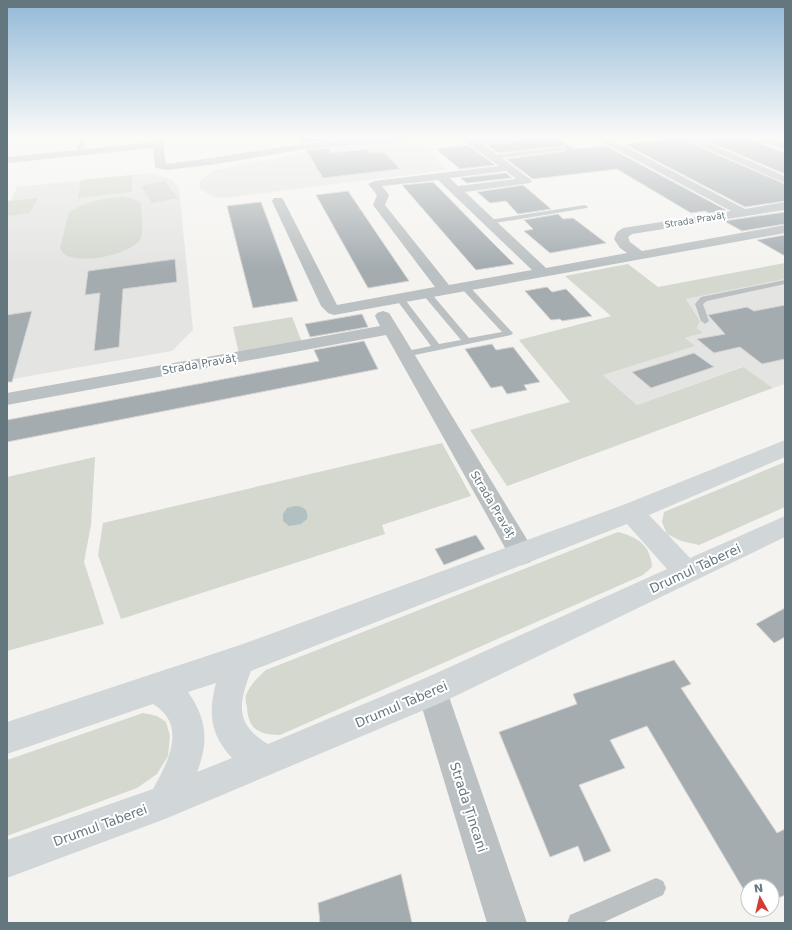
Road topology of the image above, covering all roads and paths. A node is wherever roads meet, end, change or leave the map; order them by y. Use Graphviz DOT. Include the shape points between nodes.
graph roads {
  1 [pos="396,181"];
  2 [pos="447,181"];
  3 [pos="523,181"];
  4 [pos="685,181"];
  5 [pos="456,190"];
  6 [pos="278,201"];
  7 [pos="785,206"];
  8 [pos="585,208"];
  9 [pos="744,213"];
  10 [pos="489,222"];
  11 [pos="646,228"];
  12 [pos="785,229"];
  13 [pos="678,248"];
  14 [pos="640,256"];
  15 [pos="542,273"];
  16 [pos="785,282"];
  17 [pos="465,287"];
  18 [pos="445,290"];
  19 [pos="427,294"];
  20 [pos="400,298"];
  21 [pos="375,303"];
  22 [pos="706,321"];
  23 [pos="391,329"];
  24 [pos="467,341"];
  25 [pos="436,348"];
  26 [pos="405,354"];
  27 [pos="7,399"];
  28 [pos="785,448"];
  29 [pos="631,512"];
  30 [pos="785,526"];
  31 [pos="522,554"];
  32 [pos="686,572"];
  33 [pos="240,660"];
  34 [pos="156,689"];
  35 [pos="432,691"];
  36 [pos="7,738"];
  37 [pos="266,762"];
  38 [pos="165,802"];
  39 [pos="7,859"];
  40 [pos="656,888"];
  41 [pos="507,923"];
  42 [pos="578,923"];
  1 -- 18 [label="street" via="374,184 383,195 378,205"];
  2 -- 5 [label="street"];
  3 -- 5 [label="street"];
  4 -- 9 [label="street, Strada Pravăț"];
  5 -- 10 [label="street"];
  6 -- 21 [label="street" via="330,308 338,310"];
  7 -- 9 [label="street, Strada Pravăț"];
  8 -- 10 [label="lane"];
  9 -- 11 [label="street, Strada Pravăț"];
  10 -- 15 [label="street"];
  11 -- 13 [label="street, Strada Pravăț"];
  11 -- 14 [label="street, Strada Pravăț" via="628,231 621,239"];
  12 -- 13 [label="street"];
  13 -- 14 [label="street"];
  14 -- 15 [label="street"];
  15 -- 17 [label="street"];
  16 -- 22 [label="lane" via="704,299 699,304"];
  17 -- 18 [label="street"];
  17 -- 24 [label="lane" via="508,333"];
  18 -- 19 [label="street"];
  19 -- 20 [label="street"];
  19 -- 24 [label="lane"];
  20 -- 21 [label="street"];
  20 -- 25 [label="lane"];
  21 -- 23 [label="street, Strada Pravăț"];
  23 -- 26 [label="street, Strada Pravăț"];
  23 -- 27 [label="street, Strada Pravăț"];
  24 -- 25 [label="lane"];
  25 -- 26 [label="lane"];
  26 -- 31 [label="street, Strada Pravăț"];
  28 -- 29 [label="main road"];
  29 -- 31 [label="main road"];
  29 -- 32 [label="main road"];
  30 -- 32 [label="main road, Drumul Taberei"];
  31 -- 33 [label="main road"];
  32 -- 35 [label="main road, Drumul Taberei"];
  33 -- 34 [label="main road"];
  33 -- 37 [label="main road" via="225,701 226,718 232,734 244,748"];
  34 -- 36 [label="main road"];
  34 -- 38 [label="main road" via="176,702 185,715 189,732 187,754"];
  35 -- 37 [label="main road, Drumul Taberei"];
  35 -- 41 [label="street, Strada Țincani"];
  37 -- 38 [label="main road, Drumul Taberei"];
  38 -- 39 [label="main road, Drumul Taberei"];
  40 -- 42 [label="lane"];
}
